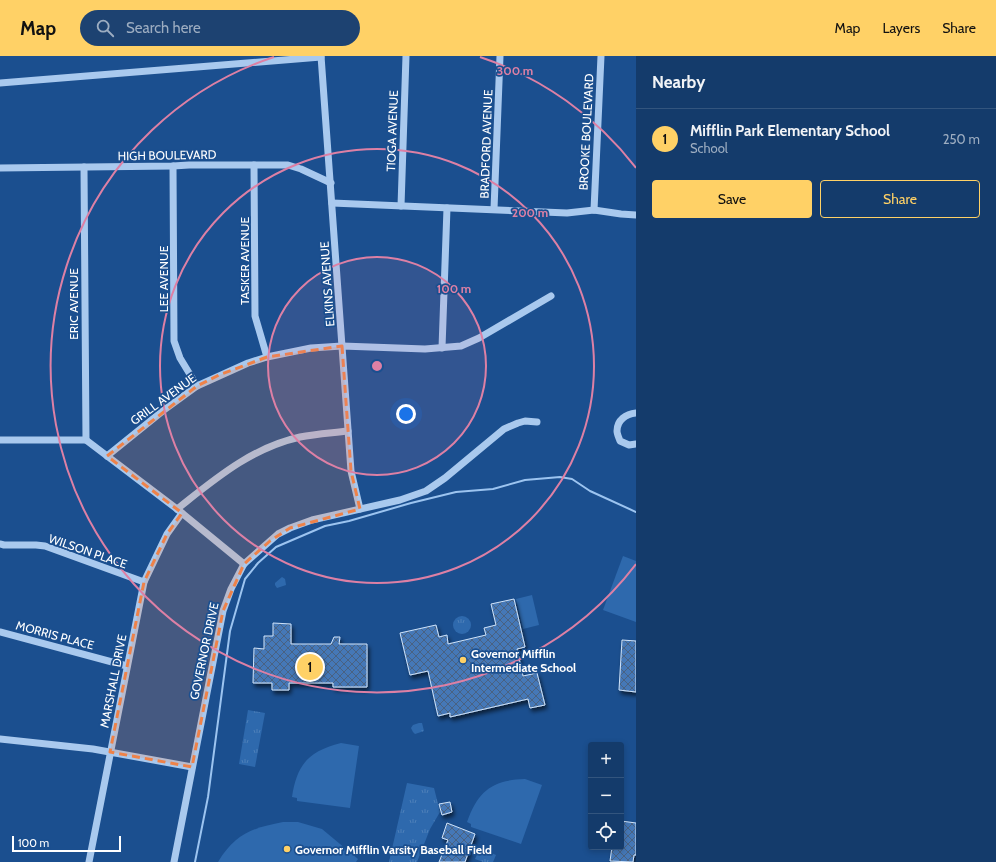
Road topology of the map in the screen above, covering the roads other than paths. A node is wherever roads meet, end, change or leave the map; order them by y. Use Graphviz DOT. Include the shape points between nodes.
graph roads {
  1 [pos="321,56"];
  2 [pos="406,56"];
  3 [pos="500,56"];
  4 [pos="602,56"];
  5 [pos="0,83"];
  6 [pos="254,165"];
  7 [pos="173,166"];
  8 [pos="84,167"];
  9 [pos="0,168"];
  10 [pos="331,183"];
  11 [pos="332,203"];
  12 [pos="401,206"];
  13 [pos="447,208"];
  14 [pos="494,209"];
  15 [pos="594,210"];
  16 [pos="636,215"];
  17 [pos="550,296"];
  18 [pos="342,346"];
  19 [pos="442,348"];
  20 [pos="267,357"];
  21 [pos="197,386"];
  22 [pos="636,413"];
  23 [pos="537,422"];
  24 [pos="348,431"];
  25 [pos="0,440"];
  26 [pos="86,440"];
  27 [pos="636,444"];
  28 [pos="107,456"];
  29 [pos="360,509"];
  30 [pos="179,511"];
  31 [pos="0,544"];
  32 [pos="244,564"];
  33 [pos="144,582"];
  34 [pos="0,632"];
  35 [pos="127,666"];
  36 [pos="0,739"];
  37 [pos="110,752"];
  38 [pos="192,767"];
  39 [pos="89,862"];
  40 [pos="174,862"];
  1 -- 5 [label="street"];
  1 -- 10 [label="street, ELKINS AVENUE"];
  2 -- 12 [label="street, TIOGA AVENUE"];
  3 -- 14 [label="street, BRADFORD AVENUE"];
  4 -- 15 [label="street, BROOKE BOULEVARD"];
  6 -- 7 [label="street, HIGH BOULEVARD"];
  6 -- 10 [label="street, HIGH BOULEVARD" via="288,165"];
  6 -- 20 [label="street, TASKER AVENUE" via="255,316"];
  7 -- 8 [label="street, HIGH BOULEVARD"];
  7 -- 21 [label="street, LEE AVENUE" via="174,341 180,358"];
  8 -- 9 [label="street, HIGH BOULEVARD"];
  8 -- 26 [label="street, ERIC AVENUE"];
  10 -- 11 [label="street, ELKINS AVENUE"];
  11 -- 12 [label="street"];
  11 -- 18 [label="street, ELKINS AVENUE"];
  12 -- 13 [label="street"];
  13 -- 14 [label="street"];
  13 -- 19 [label="street"];
  14 -- 15 [label="street" via="568,213"];
  15 -- 16 [label="street"];
  17 -- 19 [label="street, GRILL AVENUE" via="471,342"];
  18 -- 19 [label="street, GRILL AVENUE"];
  18 -- 20 [label="street, GRILL AVENUE" via="311,348"];
  18 -- 24 [label="street, ELKINS AVENUE"];
  20 -- 21 [label="street, GRILL AVENUE" via="235,368"];
  21 -- 28 [label="street, GRILL AVENUE"];
  22 -- 27 [label="street" via="628,414 620,422 617,432 620,441 629,445"];
  23 -- 29 [label="street, GOVERNOR DRIVE" via="518,422 504,429 426,491"];
  24 -- 29 [label="street, ELKINS AVENUE" via="351,471"];
  24 -- 30 [label="street, MARSHALL DRIVE" via="298,438 255,453 219,475"];
  25 -- 26 [label="street"];
  26 -- 28 [label="street"];
  28 -- 30 [label="street"];
  29 -- 32 [label="street, GOVERNOR DRIVE" via="322,516 290,528 270,540"];
  30 -- 32 [label="street"];
  30 -- 33 [label="street, MARSHALL DRIVE"];
  31 -- 33 [label="street, WILSON PLACE" via="45,546"];
  32 -- 38 [label="street, GOVERNOR DRIVE" via="223,611"];
  33 -- 35 [label="street, MARSHALL DRIVE"];
  34 -- 35 [label="street, MORRIS PLACE"];
  35 -- 37 [label="street, MARSHALL DRIVE"];
  36 -- 37 [label="street"];
  37 -- 38 [label="street"];
  37 -- 39 [label="street, MARSHALL DRIVE"];
  38 -- 40 [label="street, GOVERNOR DRIVE"];
}
